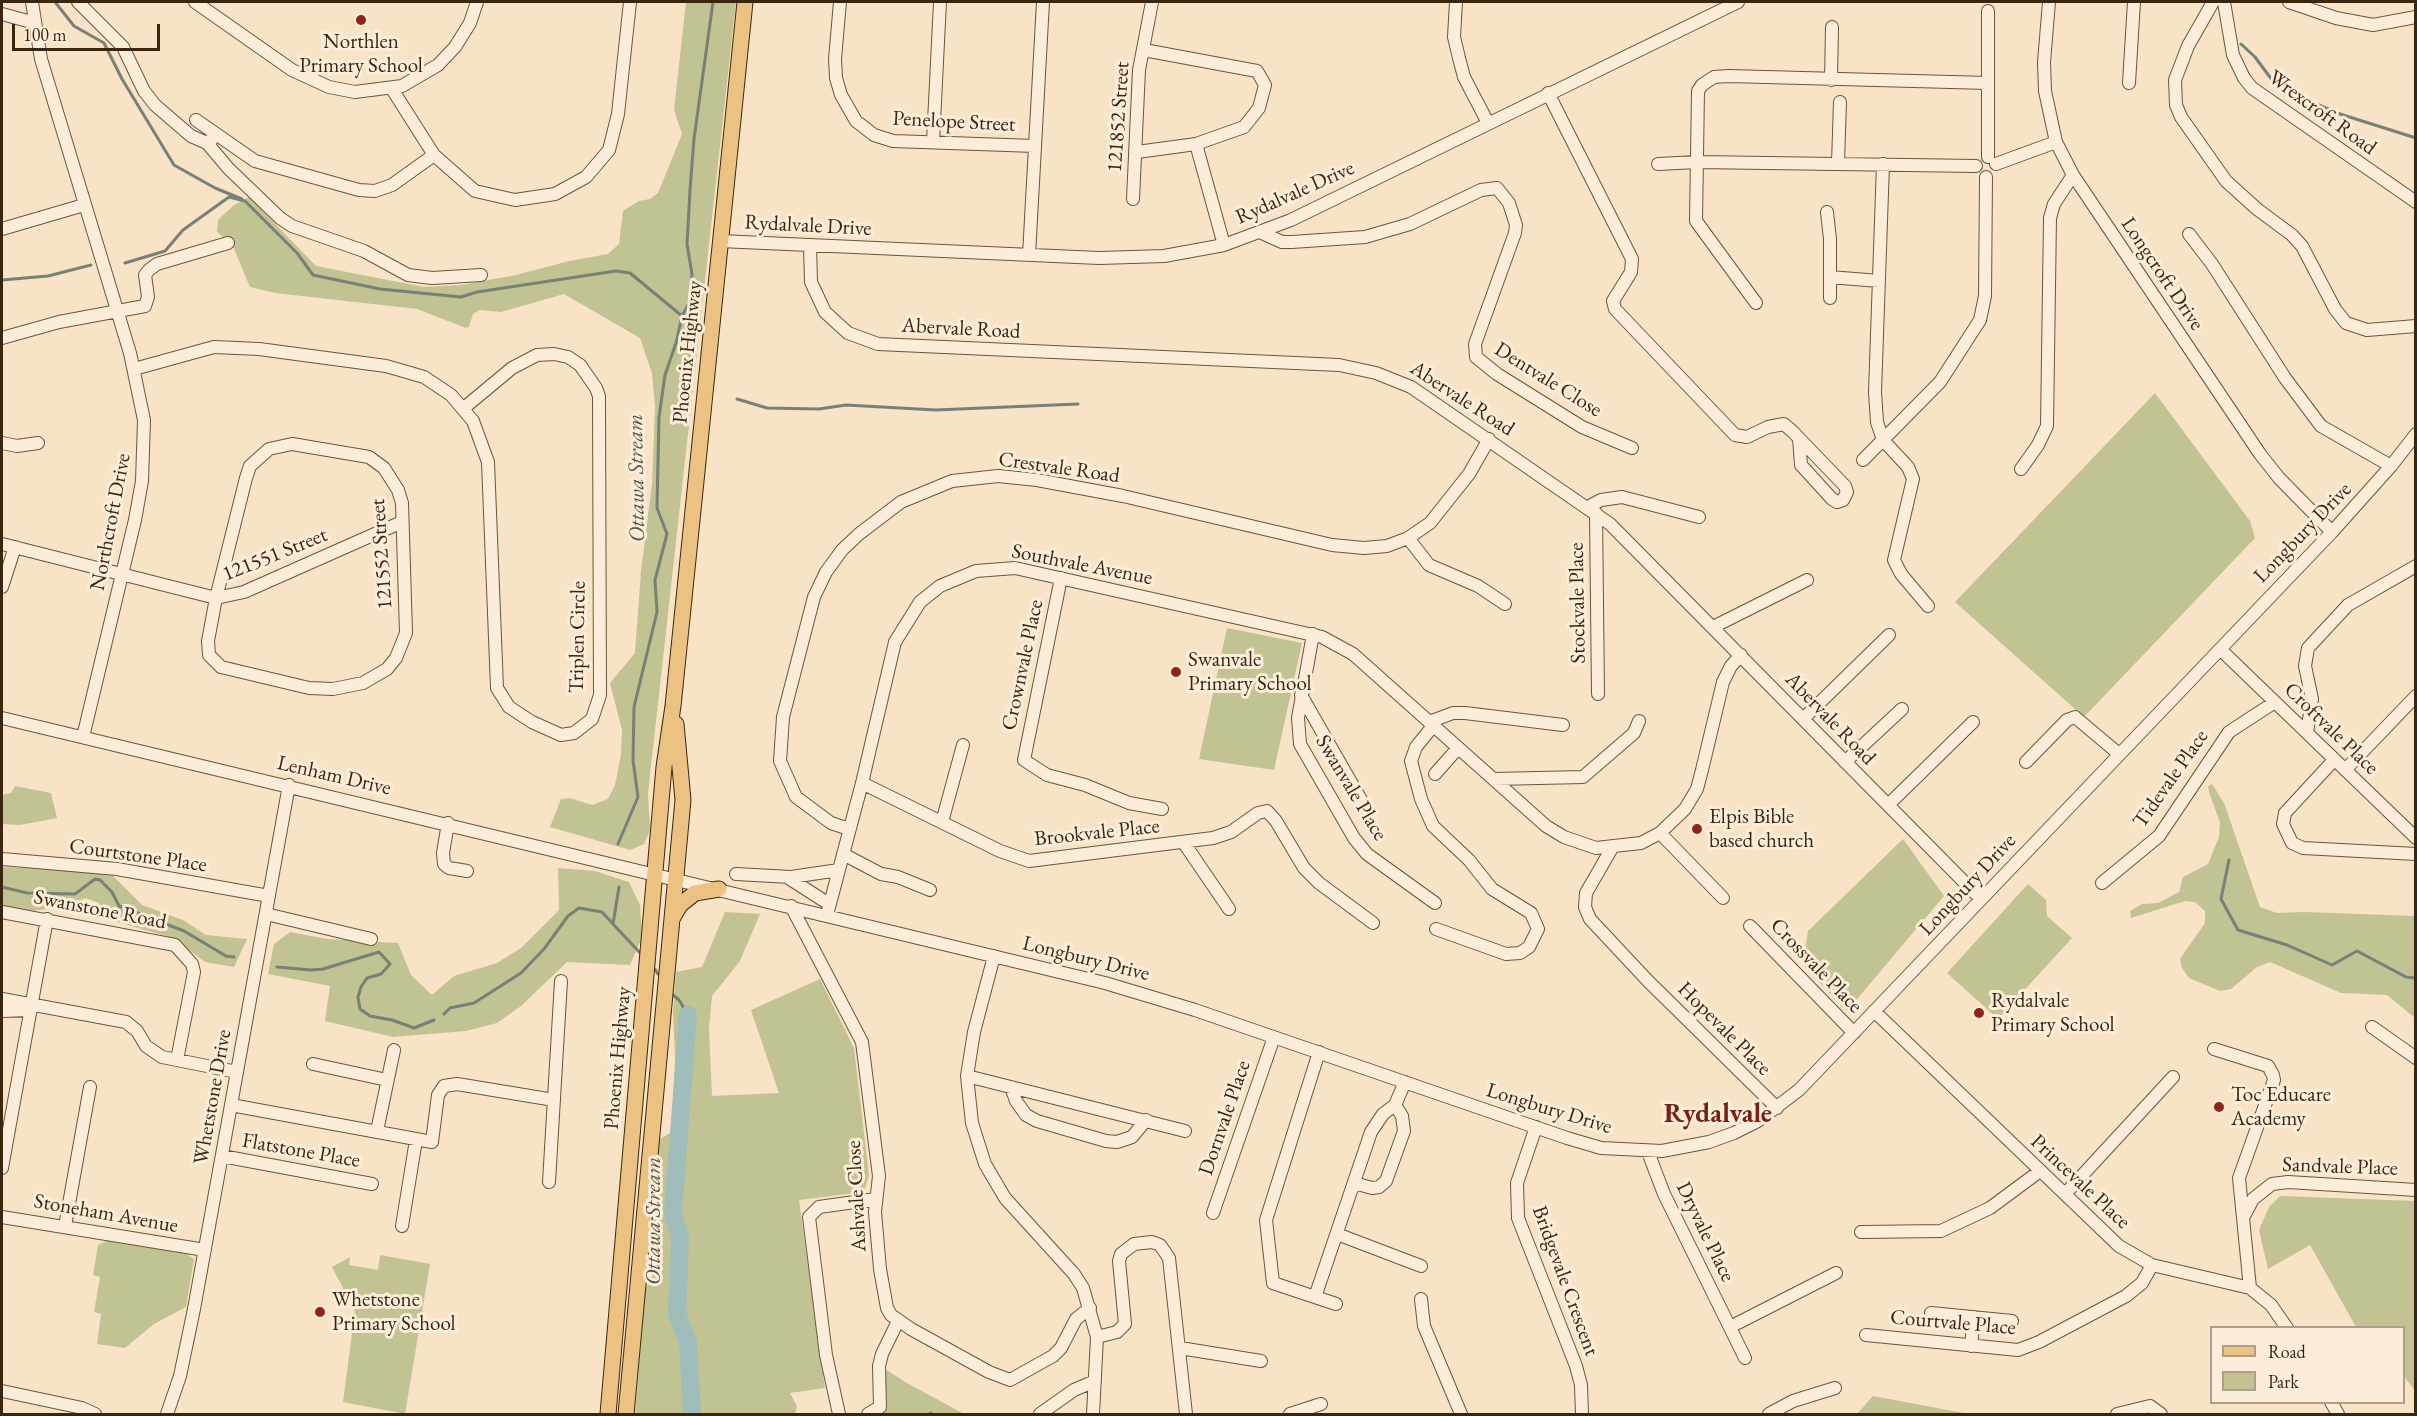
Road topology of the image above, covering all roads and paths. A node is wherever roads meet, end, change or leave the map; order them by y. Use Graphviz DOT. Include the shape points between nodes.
graph roads {
  1 [pos="32,2"];
  2 [pos="78,2"];
  3 [pos="195,2"];
  4 [pos="477,2"];
  5 [pos="630,2"];
  6 [pos="745,2"];
  7 [pos="840,2"];
  8 [pos="940,2"];
  9 [pos="1043,2"];
  10 [pos="1152,2"];
  11 [pos="1456,2"];
  12 [pos="1738,2"];
  13 [pos="2049,2"];
  14 [pos="2134,2"];
  15 [pos="2213,2"];
  16 [pos="2224,2"];
  17 [pos="2289,2"];
  18 [pos="1988,11"];
  19 [pos="2,14"];
  20 [pos="2415,17"];
  21 [pos="35,23"];
  22 [pos="1832,27"];
  23 [pos="1144,50"];
  24 [pos="1831,80"];
  25 [pos="1988,83"];
  26 [pos="2129,83"];
  27 [pos="392,89"];
  28 [pos="1548,93"];
  29 [pos="1840,102"];
  30 [pos="196,120"];
  31 [pos="1488,123"];
  32 [pos="212,139"];
  33 [pos="933,142"];
  34 [pos="2056,142"];
  35 [pos="1196,144"];
  36 [pos="1035,146"];
  37 [pos="1137,152"];
  38 [pos="434,155"];
  39 [pos="1992,161"];
  40 [pos="1697,162"];
  41 [pos="1838,163"];
  42 [pos="1658,164"];
  43 [pos="1882,164"];
  44 [pos="1976,166"];
  45 [pos="2073,175"];
  46 [pos="1986,177"];
  47 [pos="1133,200"];
  48 [pos="2415,202"];
  49 [pos="84,205"];
  50 [pos="1827,212"];
  51 [pos="2,229"];
  52 [pos="1262,233"];
  53 [pos="2189,234"];
  54 [pos="720,242"];
  55 [pos="228,243"];
  56 [pos="810,245"];
  57 [pos="1224,245"];
  58 [pos="1029,255"];
  59 [pos="481,275"];
  60 [pos="1830,277"];
  61 [pos="1879,281"];
  62 [pos="1830,298"];
  63 [pos="1756,303"];
  64 [pos="117,313"];
  65 [pos="2415,326"];
  66 [pos="2,338"];
  67 [pos="134,369"];
  68 [pos="464,408"];
  69 [pos="1877,422"];
  70 [pos="1898,426"];
  71 [pos="2415,434"];
  72 [pos="1799,438"];
  73 [pos="1489,439"];
  74 [pos="1884,440"];
  75 [pos="2,443"];
  76 [pos="38,443"];
  77 [pos="1632,448"];
  78 [pos="1863,460"];
  79 [pos="2391,466"];
  80 [pos="2021,468"];
  81 [pos="1592,510"];
  82 [pos="1699,517"];
  83 [pos="402,522"];
  84 [pos="2332,532"];
  85 [pos="1408,538"];
  86 [pos="2,544"];
  87 [pos="15,547"];
  88 [pos="2415,566"];
  89 [pos="122,575"];
  90 [pos="1061,578"];
  91 [pos="1807,580"];
  92 [pos="2,587"];
  93 [pos="216,598"];
  94 [pos="1505,604"];
  95 [pos="1928,606"];
  96 [pos="1713,627"];
  97 [pos="1313,634"];
  98 [pos="1889,635"];
  99 [pos="2220,649"];
  100 [pos="1741,655"];
  101 [pos="1598,694"];
  102 [pos="1301,695"];
  103 [pos="2415,696"];
  104 [pos="2275,702"];
  105 [pos="673,706"];
  106 [pos="1902,709"];
  107 [pos="2,718"];
  108 [pos="1803,719"];
  109 [pos="1639,721"];
  110 [pos="1973,722"];
  111 [pos="1431,724"];
  112 [pos="1563,725"];
  113 [pos="2307,733"];
  114 [pos="83,737"];
  115 [pos="963,745"];
  116 [pos="1458,748"];
  117 [pos="2119,754"];
  118 [pos="2334,760"];
  119 [pos="1845,762"];
  120 [pos="2026,762"];
  121 [pos="2345,770"];
  122 [pos="1435,774"];
  123 [pos="1494,779"];
  124 [pos="862,783"];
  125 [pos="288,785"];
  126 [pos="1887,805"];
  127 [pos="1162,809"];
  128 [pos="1368,812"];
  129 [pos="942,822"];
  130 [pos="448,824"];
  131 [pos="849,829"];
  132 [pos="1660,833"];
  133 [pos="2415,838"];
  134 [pos="1184,843"];
  135 [pos="1612,848"];
  136 [pos="843,854"];
  137 [pos="2415,854"];
  138 [pos="2,859"];
  139 [pos="839,870"];
  140 [pos="467,872"];
  141 [pos="657,874"];
  142 [pos="736,874"];
  143 [pos="787,877"];
  144 [pos="675,879"];
  145 [pos="2102,883"];
  146 [pos="719,889"];
  147 [pos="930,890"];
  148 [pos="269,896"];
  149 [pos="1723,898"];
  150 [pos="1981,899"];
  151 [pos="1436,903"];
  152 [pos="791,906"];
  153 [pos="1229,909"];
  154 [pos="828,910"];
  155 [pos="2,912"];
  156 [pos="266,914"];
  157 [pos="47,919"];
  158 [pos="671,922"];
  159 [pos="1373,923"];
  160 [pos="1750,926"];
  161 [pos="1436,929"];
  162 [pos="371,939"];
  163 [pos="994,956"];
  164 [pos="561,981"];
  165 [pos="2,999"];
  166 [pos="31,1007"];
  167 [pos="2,1011"];
  168 [pos="1874,1011"];
  169 [pos="2372,1027"];
  170 [pos="1854,1033"];
  171 [pos="1274,1037"];
  172 [pos="2214,1048"];
  173 [pos="394,1050"];
  174 [pos="1319,1052"];
  175 [pos="2415,1058"];
  176 [pos="177,1060"];
  177 [pos="313,1064"];
  178 [pos="237,1072"];
  179 [pos="967,1076"];
  180 [pos="2173,1077"];
  181 [pos="387,1080"];
  182 [pos="1405,1082"];
  183 [pos="1011,1086"];
  184 [pos="90,1087"];
  185 [pos="554,1100"];
  186 [pos="231,1105"];
  187 [pos="1395,1105"];
  188 [pos="1777,1108"];
  189 [pos="7,1109"];
  190 [pos="1146,1120"];
  191 [pos="1536,1127"];
  192 [pos="377,1131"];
  193 [pos="1185,1131"];
  194 [pos="416,1140"];
  195 [pos="1648,1152"];
  196 [pos="222,1156"];
  197 [pos="2,1168"];
  198 [pos="2040,1171"];
  199 [pos="549,1182"];
  200 [pos="1354,1183"];
  201 [pos="372,1184"];
  202 [pos="2415,1190"];
  203 [pos="2065,1194"];
  204 [pos="876,1199"];
  205 [pos="1213,1213"];
  206 [pos="2,1217"];
  207 [pos="2243,1218"];
  208 [pos="65,1226"];
  209 [pos="402,1226"];
  210 [pos="1861,1232"];
  211 [pos="1337,1234"];
  212 [pos="205,1250"];
  213 [pos="2152,1264"];
  214 [pos="1421,1266"];
  215 [pos="1836,1273"];
  216 [pos="2250,1288"];
  217 [pos="1315,1297"];
  218 [pos="1421,1299"];
  219 [pos="1336,1304"];
  220 [pos="1090,1308"];
  221 [pos="1931,1313"];
  222 [pos="1974,1317"];
  223 [pos="898,1321"];
  224 [pos="2012,1322"];
  225 [pos="2284,1326"];
  226 [pos="1730,1327"];
  227 [pos="1866,1335"];
  228 [pos="1097,1337"];
  229 [pos="1971,1346"];
  230 [pos="1180,1348"];
  231 [pos="1745,1358"];
  232 [pos="1261,1361"];
  233 [pos="1095,1381"];
  234 [pos="1835,1388"];
  235 [pos="2,1391"];
  236 [pos="1321,1404"];
  237 [pos="1092,1413"];
  238 [pos="95,1414"];
  239 [pos="167,1414"];
  240 [pos="608,1414"];
  241 [pos="627,1414"];
  242 [pos="839,1414"];
  243 [pos="873,1414"];
  244 [pos="1040,1414"];
  245 [pos="1186,1414"];
  246 [pos="1290,1414"];
  247 [pos="1461,1414"];
  248 [pos="1582,1414"];
  249 [pos="1769,1414"];
  250 [pos="2117,1414"];
  251 [pos="2161,1414"];
  1 -- 21 [label="street, Northcroft Drive"];
  2 -- 32 [label="street" via="123,47 155,105 183,130"];
  3 -- 27 [label="street" via="292,70 314,81 344,91"];
  4 -- 27 [label="street" via="470,23 438,65"];
  5 -- 38 [label="street" via="616,132 609,150 586,177 555,194 515,200 475,191"];
  6 -- 54 [label="main road, Phoenix Highway"];
  7 -- 33 [label="street, Penelope Street" via="836,78 847,108 874,135 893,141"];
  8 -- 33 [label="street"];
  9 -- 36 [label="street"];
  10 -- 23 [label="street, 121852 Street"];
  11 -- 31 [label="street" via="1454,37 1464,77"];
  12 -- 28 [label="street, Rydalvale Drive"];
  13 -- 34 [label="street, Longcroft Drive" via="2044,71"];
  14 -- 26 [label="street"];
  15 -- 65 [label="street" via="2188,46 2175,81 2181,117 2226,181 2302,246 2346,323 2367,330"];
  16 -- 48 [label="street, Wrexcroft Road" via="2233,55 2252,88"];
  17 -- 20 [label="street" via="2336,18 2373,25"];
  18 -- 25 [label="street"];
  19 -- 21 [label="street"];
  21 -- 49 [label="street, Northcroft Drive" via="41,59"];
  22 -- 24 [label="street"];
  23 -- 35 [label="street" via="1257,71 1261,75 1265,85 1262,100 1249,122"];
  23 -- 37 [label="street, 121852 Street" via="1139,70"];
  24 -- 25 [label="street"];
  24 -- 40 [label="street" via="1728,76 1706,80 1698,92"];
  25 -- 39 [label="street"];
  27 -- 38 [label="street"];
  28 -- 31 [label="street, Rydalvale Drive"];
  28 -- 72 [label="street" via="1632,259 1631,272 1613,301 1615,309 1735,435 1747,437 1784,424"];
  29 -- 41 [label="street"];
  30 -- 32 [label="street"];
  31 -- 52 [label="street, Rydalvale Drive"];
  32 -- 38 [label="street" via="255,161 359,190 375,191 392,185"];
  32 -- 59 [label="street" via="228,168 292,226 364,251 408,275"];
  33 -- 36 [label="street, Penelope Street"];
  34 -- 39 [label="street"];
  34 -- 45 [label="street, Longcroft Drive"];
  35 -- 37 [label="street"];
  35 -- 57 [label="street"];
  36 -- 58 [label="street"];
  37 -- 47 [label="street, 121852 Street"];
  39 -- 44 [label="street" via="1982,158"];
  39 -- 46 [label="street" via="1994,173"];
  40 -- 41 [label="street"];
  40 -- 42 [label="street"];
  40 -- 63 [label="street" via="1696,221"];
  41 -- 43 [label="street"];
  43 -- 44 [label="street"];
  43 -- 61 [label="street"];
  44 -- 46 [label="street" via="1980,175"];
  45 -- 80 [label="street" via="2054,204 2050,218 2046,432"];
  45 -- 84 [label="street, Longcroft Drive" via="2260,454"];
  46 -- 70 [label="street" via="1985,296 1980,320 1940,382"];
  49 -- 51 [label="street"];
  49 -- 64 [label="street, Northcroft Drive"];
  50 -- 60 [label="street"];
  52 -- 57 [label="street, Rydalvale Drive"];
  52 -- 77 [label="street, Dentvale Close" via="1292,243 1365,237 1410,224 1481,190 1497,188 1509,203 1516,225 1475,344 1476,357 1582,427"];
  53 -- 79 [label="street" via="2321,426"];
  54 -- 56 [label="street, Rydalvale Drive"];
  54 -- 105 [label="main road, Phoenix Highway"];
  55 -- 64 [label="street" via="157,264 145,275 145,306"];
  56 -- 58 [label="street, Rydalvale Drive"];
  56 -- 73 [label="street, Abervale Road" via="811,282 820,303 836,324 864,340 925,347 1356,367 1411,387"];
  57 -- 58 [label="street, Rydalvale Drive" via="1142,258"];
  60 -- 61 [label="street"];
  60 -- 62 [label="street"];
  61 -- 69 [label="street"];
  64 -- 66 [label="street" via="59,322"];
  64 -- 67 [label="street, Northcroft Drive"];
  67 -- 68 [label="street, Triplen Circle" via="214,347 259,349 409,372 436,384"];
  67 -- 89 [label="street, Northcroft Drive" via="145,448 141,488"];
  68 -- 68 [label="street, Triplen Circle" via="481,436 488,462 497,688 509,707 532,722 561,735 574,733 592,719 600,695 599,396 580,365 568,357 537,355 518,365"];
  69 -- 70 [label="street"];
  69 -- 74 [label="street"];
  70 -- 74 [label="street"];
  71 -- 79 [label="street, Longbury Drive"];
  72 -- 72 [label="street" via="1845,486 1843,500 1837,502 1832,498 1801,465"];
  73 -- 81 [label="street, Abervale Road"];
  73 -- 85 [label="street, Crestvale Road" via="1469,474 1430,523"];
  74 -- 78 [label="street"];
  74 -- 95 [label="street" via="1908,467 1913,479 1894,560"];
  75 -- 76 [label="street"];
  79 -- 84 [label="street, Longbury Drive"];
  81 -- 82 [label="street" via="1600,500 1622,497"];
  81 -- 96 [label="street, Abervale Road"];
  81 -- 101 [label="street, Stockvale Place"];
  83 -- 93 [label="street, 121551 Street" via="244,592"];
  83 -- 93 [label="street, 121552 Street" via="398,490 384,468 369,457 292,444 269,449 250,466 246,477"];
  83 -- 93 [label="street, 121552 Street" via="406,633 396,658 375,678 346,687 321,689 221,667 214,662 208,647"];
  84 -- 99 [label="street, Longbury Drive"];
  85 -- 94 [label="street" via="1429,565 1478,586"];
  85 -- 131 [label="street, Crestvale Road" via="1387,546 1332,546 1123,496 1037,480 976,477 922,491 859,534 826,572 814,597 783,717 780,761 796,797 831,823"];
  86 -- 87 [label="street, 121551 Street"];
  87 -- 89 [label="street, 121551 Street"];
  87 -- 92 [label="street"];
  88 -- 113 [label="street" via="2348,605 2308,648 2305,666 2312,699"];
  89 -- 93 [label="street, 121551 Street"];
  89 -- 114 [label="street, Northcroft Drive"];
  90 -- 97 [label="street, Southvale Avenue"];
  90 -- 124 [label="street, Southvale Avenue" via="1015,568 976,570 940,586 920,602 895,642"];
  90 -- 127 [label="street, Crownvale Place" via="1024,760 1047,775 1129,803"];
  91 -- 96 [label="street"];
  96 -- 100 [label="street, Abervale Road"];
  97 -- 102 [label="street, Swanvale Place"];
  97 -- 111 [label="street, Southvale Avenue" via="1353,654"];
  98 -- 108 [label="street"];
  99 -- 104 [label="street, Croftvale Place"];
  99 -- 117 [label="street, Longbury Drive"];
  100 -- 108 [label="street, Abervale Road"];
  100 -- 132 [label="street, Southvale Avenue" via="1723,682 1696,789 1685,809"];
  102 -- 128 [label="street, Swanvale Place"];
  102 -- 151 [label="street, Swanvale Place" via="1300,744 1354,838 1374,861"];
  103 -- 121 [label="street"];
  104 -- 113 [label="street, Croftvale Place"];
  104 -- 145 [label="street, Tidevale Place" via="2229,732 2159,836"];
  105 -- 141 [label="main road, Phoenix Highway"];
  105 -- 144 [label="main road, Phoenix Highway" via="683,800"];
  106 -- 119 [label="street"];
  107 -- 114 [label="street, Lenham Drive"];
  108 -- 119 [label="street, Abervale Road"];
  109 -- 123 [label="street" via="1634,733 1583,777"];
  110 -- 126 [label="street"];
  111 -- 112 [label="street" via="1453,713 1465,713"];
  111 -- 116 [label="street, Southvale Avenue"];
  111 -- 161 [label="street" via="1411,761 1433,826 1469,860 1492,889 1531,913 1538,929 1529,946 1520,953 1506,954"];
  113 -- 118 [label="street, Croftvale Place"];
  114 -- 125 [label="street, Lenham Drive"];
  115 -- 129 [label="street"];
  116 -- 122 [label="street"];
  116 -- 123 [label="street, Southvale Avenue"];
  117 -- 120 [label="street" via="2075,717 2067,720"];
  117 -- 150 [label="street, Longbury Drive"];
  118 -- 121 [label="street, Croftvale Place"];
  118 -- 137 [label="street" via="2285,813 2283,824 2292,843 2303,848"];
  119 -- 126 [label="street, Abervale Road"];
  121 -- 133 [label="street, Croftvale Place"];
  123 -- 135 [label="street, Southvale Avenue" via="1546,826 1564,837 1581,845"];
  124 -- 129 [label="street, Brookvale Place"];
  124 -- 131 [label="street, Southvale Avenue"];
  125 -- 130 [label="street, Lenham Drive"];
  125 -- 148 [label="street, Whetstone Drive"];
  126 -- 150 [label="street, Abervale Road"];
  129 -- 134 [label="street, Brookvale Place" via="1029,861"];
  130 -- 140 [label="street" via="442,853 444,864"];
  130 -- 141 [label="street, Lenham Drive"];
  131 -- 136 [label="street, Southvale Avenue"];
  132 -- 135 [label="street, Southvale Avenue" via="1641,843"];
  132 -- 149 [label="street"];
  134 -- 153 [label="street"];
  134 -- 159 [label="street, Brookvale Place" via="1231,832 1258,813 1270,813 1304,868"];
  135 -- 188 [label="street, Hopevale Place" via="1586,893 1585,907 1590,919"];
  136 -- 139 [label="street, Southvale Avenue"];
  136 -- 147 [label="street" via="881,874"];
  138 -- 148 [label="street, Courtstone Place" via="117,869"];
  139 -- 143 [label="street"];
  139 -- 154 [label="street, Southvale Avenue"];
  141 -- 144 [label="street, Longbury Drive"];
  141 -- 240 [label="main road, Phoenix Highway"];
  142 -- 143 [label="street"];
  143 -- 154 [label="street"];
  144 -- 146 [label="street, Longbury Drive"];
  144 -- 158 [label="main road, Phoenix Highway"];
  146 -- 152 [label="street, Longbury Drive"];
  146 -- 158 [label="main road" via="688,898"];
  148 -- 156 [label="street, Whetstone Drive"];
  150 -- 168 [label="street, Longbury Drive"];
  152 -- 154 [label="street, Longbury Drive"];
  152 -- 204 [label="street, Ashvale Close" via="862,1042 879,1176"];
  154 -- 163 [label="street, Longbury Drive"];
  155 -- 157 [label="street, Swanstone Road"];
  156 -- 162 [label="street"];
  156 -- 178 [label="street, Whetstone Drive"];
  157 -- 166 [label="street"];
  157 -- 176 [label="street, Swanstone Road" via="166,942 185,955 194,972"];
  158 -- 241 [label="main road, Phoenix Highway"];
  160 -- 170 [label="street, Crossvale Place"];
  163 -- 171 [label="street, Longbury Drive" via="1146,994"];
  163 -- 179 [label="street"];
  164 -- 185 [label="street"];
  165 -- 166 [label="street"];
  166 -- 167 [label="street"];
  166 -- 176 [label="street" via="126,1022 153,1052"];
  166 -- 189 [label="street"];
  168 -- 170 [label="street, Longbury Drive"];
  168 -- 198 [label="street, Princevale Place"];
  169 -- 175 [label="street"];
  170 -- 188 [label="street, Longbury Drive"];
  171 -- 174 [label="street, Longbury Drive"];
  171 -- 205 [label="street, Dornvale Place"];
  172 -- 207 [label="street" via="2268,1066 2273,1074 2239,1178"];
  173 -- 181 [label="street"];
  174 -- 182 [label="street, Longbury Drive"];
  174 -- 217 [label="street" via="1266,1220 1273,1283"];
  176 -- 178 [label="street"];
  177 -- 181 [label="street"];
  178 -- 186 [label="street, Whetstone Drive"];
  179 -- 183 [label="street"];
  179 -- 220 [label="street" via="972,1124 993,1180 1023,1220 1074,1274"];
  180 -- 203 [label="street"];
  181 -- 192 [label="street"];
  182 -- 187 [label="street"];
  182 -- 191 [label="street, Longbury Drive"];
  183 -- 190 [label="street"];
  183 -- 190 [label="street" via="1026,1115 1106,1141 1117,1143 1132,1137"];
  184 -- 208 [label="street"];
  185 -- 194 [label="street" via="457,1084 444,1086 438,1095 432,1142"];
  185 -- 199 [label="street"];
  186 -- 192 [label="street"];
  186 -- 196 [label="street, Whetstone Drive"];
  187 -- 200 [label="street" via="1377,1119"];
  187 -- 200 [label="street" via="1402,1116 1404,1131 1386,1181 1372,1188"];
  188 -- 195 [label="street, Longbury Drive" via="1758,1121 1709,1142"];
  189 -- 197 [label="street"];
  190 -- 193 [label="street"];
  191 -- 195 [label="street, Longbury Drive" via="1601,1148"];
  191 -- 248 [label="street, Bridgevale Crescent" via="1517,1183 1518,1218 1576,1366"];
  192 -- 194 [label="street"];
  194 -- 209 [label="street"];
  195 -- 226 [label="street, Dryvale Place" via="1664,1194"];
  196 -- 201 [label="street, Flatstone Place"];
  196 -- 212 [label="street, Whetstone Drive"];
  198 -- 203 [label="street, Princevale Place"];
  198 -- 210 [label="street" via="1990,1208 1941,1231"];
  200 -- 211 [label="street"];
  202 -- 207 [label="street, Sandvale Place" via="2272,1184 2253,1199"];
  203 -- 213 [label="street, Princevale Place" via="2120,1246"];
  204 -- 223 [label="street, Ashvale Close" via="885,1298 887,1308"];
  204 -- 242 [label="street" via="819,1207 808,1217 826,1355"];
  206 -- 208 [label="street, Stoneham Avenue"];
  207 -- 216 [label="street"];
  208 -- 212 [label="street, Stoneham Avenue"];
  211 -- 214 [label="street"];
  211 -- 217 [label="street"];
  212 -- 239 [label="street, Whetstone Drive" via="180,1376"];
  213 -- 216 [label="street, Princevale Place"];
  213 -- 229 [label="street, Courtvale Place" via="2142,1282 2126,1296 2027,1348"];
  215 -- 226 [label="street"];
  216 -- 225 [label="street, Princevale Place" via="2271,1305"];
  217 -- 219 [label="street"];
  218 -- 247 [label="street" via="1424,1326"];
  220 -- 223 [label="street" via="1076,1318 1061,1348 1038,1366 1010,1380"];
  220 -- 228 [label="street"];
  221 -- 222 [label="street"];
  222 -- 224 [label="street"];
  222 -- 229 [label="street"];
  223 -- 243 [label="street" via="880,1360 881,1399"];
  226 -- 231 [label="street, Dryvale Place"];
  227 -- 229 [label="street, Courtvale Place"];
  228 -- 230 [label="street" via="1117,1332 1125,1324 1121,1254 1134,1244 1152,1242 1160,1245 1169,1258"];
  228 -- 233 [label="street"];
  230 -- 232 [label="street"];
  230 -- 245 [label="street"];
  233 -- 237 [label="street"];
  233 -- 244 [label="street" via="1074,1390"];
  234 -- 249 [label="street" via="1793,1401"];
  235 -- 238 [label="street"];
  236 -- 246 [label="street"];
  250 -- 251 [label="street" via="2150,1406"];
}
